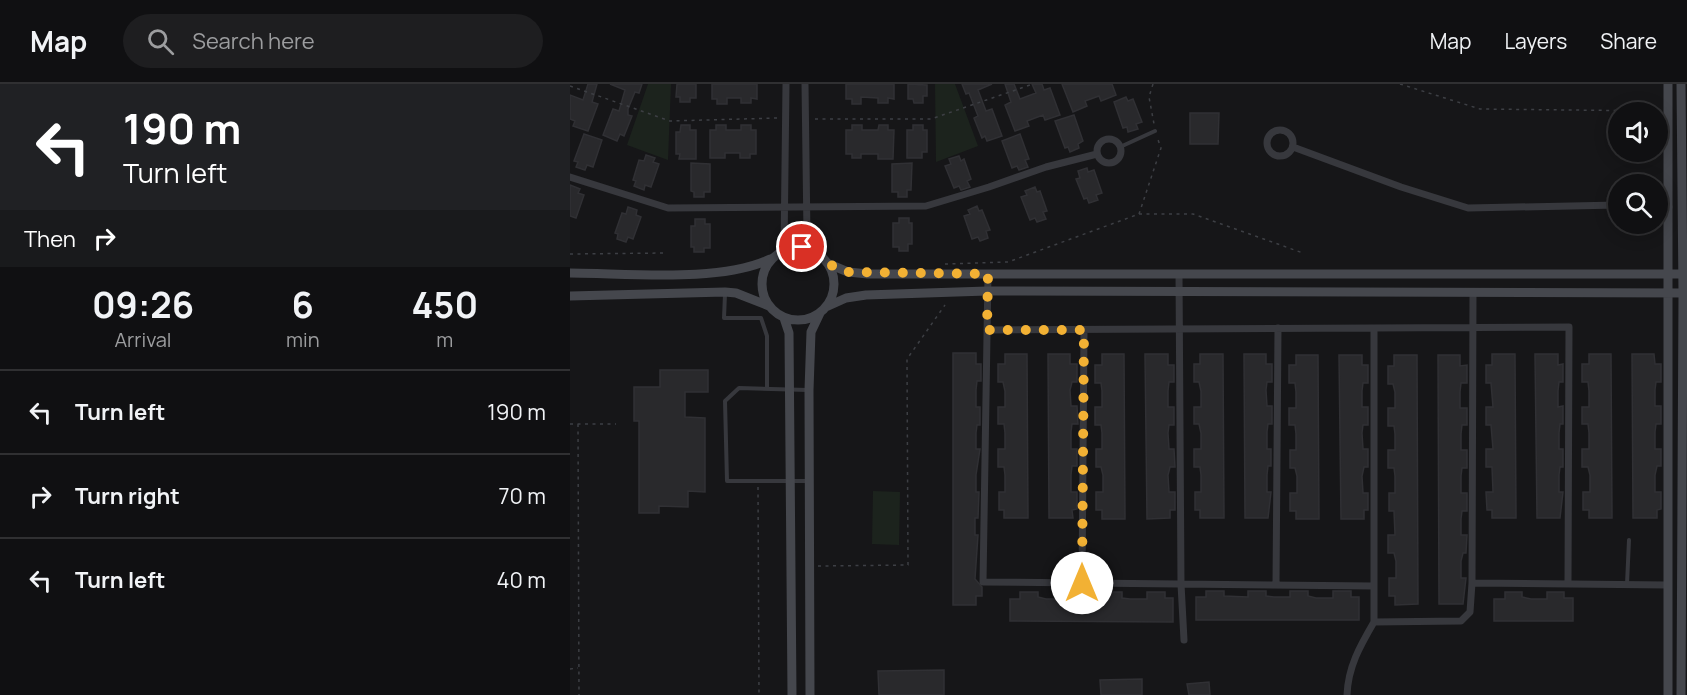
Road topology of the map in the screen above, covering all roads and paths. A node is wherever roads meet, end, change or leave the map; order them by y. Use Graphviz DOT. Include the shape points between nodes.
graph roads {
  1 [pos="786,84"];
  2 [pos="805,84"];
  3 [pos="1033,84"];
  4 [pos="1154,84"];
  5 [pos="1400,84"];
  6 [pos="1668,84"];
  7 [pos="1681,84"];
  8 [pos="570,86"];
  9 [pos="1668,102"];
  10 [pos="1608,110"];
  11 [pos="1668,111"];
  12 [pos="785,118"];
  13 [pos="805,119"];
  14 [pos="1155,131"];
  15 [pos="1120,147"];
  16 [pos="1293,147"];
  17 [pos="1097,154"];
  18 [pos="570,177"];
  19 [pos="1608,205"];
  20 [pos="1669,207"];
  21 [pos="786,208"];
  22 [pos="806,208"];
  23 [pos="1139,214"];
  24 [pos="784,250"];
  25 [pos="812,250"];
  26 [pos="666,253"];
  27 [pos="1303,253"];
  28 [pos="570,254"];
  29 [pos="770,260"];
  30 [pos="828,264"];
  31 [pos="945,264"];
  32 [pos="570,273"];
  33 [pos="988,274"];
  34 [pos="1179,274"];
  35 [pos="1669,274"];
  36 [pos="1685,274"];
  37 [pos="987,291"];
  38 [pos="725,292"];
  39 [pos="1179,292"];
  40 [pos="1473,293"];
  41 [pos="1670,293"];
  42 [pos="1685,293"];
  43 [pos="570,296"];
  44 [pos="945,305"];
  45 [pos="769,306"];
  46 [pos="823,310"];
  47 [pos="784,318"];
  48 [pos="1472,327"];
  49 [pos="1278,328"];
  50 [pos="1374,328"];
  51 [pos="1179,329"];
  52 [pos="987,330"];
  53 [pos="1084,330"];
  54 [pos="767,387"];
  55 [pos="789,389"];
  56 [pos="809,390"];
  57 [pos="570,424"];
  58 [pos="578,424"];
  59 [pos="616,424"];
  60 [pos="758,480"];
  61 [pos="810,481"];
  62 [pos="790,482"];
  63 [pos="1629,540"];
  64 [pos="809,566"];
  65 [pos="1472,582"];
  66 [pos="1568,582"];
  67 [pos="1082,583"];
  68 [pos="1180,584"];
  69 [pos="1627,584"];
  70 [pos="1275,585"];
  71 [pos="1667,585"];
  72 [pos="1374,586"];
  73 [pos="1374,622"];
  74 [pos="1184,640"];
  75 [pos="580,668"];
  76 [pos="570,669"];
  77 [pos="579,695"];
  78 [pos="759,695"];
  79 [pos="792,695"];
  80 [pos="810,695"];
  81 [pos="1347,695"];
  82 [pos="1668,695"];
  83 [pos="1681,695"];
  1 -- 12 [label="street"];
  2 -- 13 [label="street"];
  3 -- 13 [label="path" via="930,118"];
  4 -- 14 [label="path" via="1149,97"];
  5 -- 10 [label="path" via="1480,109"];
  6 -- 9 [label="street"];
  7 -- 36 [label="street"];
  8 -- 12 [label="path" via="670,121"];
  11 -- 20 [label="street"];
  12 -- 21 [label="street"];
  13 -- 22 [label="street"];
  14 -- 15 [label="lane"];
  14 -- 23 [label="path" via="1161,148"];
  15 -- 17 [label="street" via="1115,141 1105,140 1097,147"];
  15 -- 17 [label="street" via="1118,159 1111,163"];
  16 -- 19 [label="street" via="1468,208"];
  17 -- 22 [label="street" via="1046,166 926,206"];
  18 -- 21 [label="street" via="668,208"];
  20 -- 35 [label="street"];
  21 -- 22 [label="street"];
  21 -- 24 [label="street"];
  22 -- 25 [label="street"];
  23 -- 27 [label="path" via="1193,214"];
  23 -- 31 [label="path" via="1008,262"];
  24 -- 25 [label="street"];
  24 -- 29 [label="street"];
  25 -- 30 [label="street"];
  26 -- 28 [label="path"];
  29 -- 32 [label="street" via="753,268 721,273"];
  29 -- 45 [label="street" via="761,283"];
  30 -- 33 [label="street" via="868,274"];
  30 -- 46 [label="street" via="834,286"];
  33 -- 34 [label="street"];
  33 -- 37 [label="street"];
  34 -- 35 [label="street"];
  34 -- 39 [label="street"];
  35 -- 36 [label="street"];
  35 -- 41 [label="street"];
  36 -- 42 [label="street"];
  37 -- 39 [label="street"];
  37 -- 46 [label="street" via="866,295 846,298"];
  37 -- 52 [label="street"];
  38 -- 43 [label="street"];
  38 -- 45 [label="street"];
  38 -- 54 [label="lane" via="724,318 761,318 767,336"];
  39 -- 40 [label="street"];
  39 -- 51 [label="street"];
  40 -- 41 [label="street"];
  40 -- 48 [label="street"];
  41 -- 42 [label="street"];
  41 -- 71 [label="street"];
  42 -- 83 [label="street"];
  44 -- 64 [label="path" via="907,359 908,565"];
  45 -- 47 [label="street"];
  46 -- 47 [label="street" via="802,320"];
  46 -- 56 [label="street" via="811,332"];
  47 -- 55 [label="street" via="789,333"];
  48 -- 50 [label="street"];
  48 -- 65 [label="street"];
  48 -- 66 [label="street" via="1569,327"];
  49 -- 50 [label="street"];
  49 -- 51 [label="street"];
  49 -- 70 [label="street"];
  50 -- 72 [label="street"];
  51 -- 53 [label="street"];
  51 -- 68 [label="street"];
  52 -- 53 [label="street"];
  52 -- 67 [label="street" via="984,582"];
  53 -- 67 [label="street"];
  54 -- 55 [label="lane"];
  54 -- 60 [label="lane" via="739,388 725,401 727,481"];
  55 -- 56 [label="lane"];
  55 -- 62 [label="street"];
  56 -- 61 [label="street"];
  57 -- 58 [label="path"];
  58 -- 59 [label="path"];
  58 -- 75 [label="path"];
  60 -- 62 [label="lane"];
  60 -- 78 [label="path"];
  61 -- 62 [label="lane"];
  61 -- 64 [label="street"];
  62 -- 79 [label="street"];
  63 -- 69 [label="lane"];
  64 -- 80 [label="street"];
  65 -- 66 [label="street"];
  65 -- 73 [label="street" via="1470,612 1461,621"];
  66 -- 69 [label="street"];
  67 -- 68 [label="street"];
  68 -- 70 [label="street"];
  68 -- 74 [label="street"];
  69 -- 71 [label="street"];
  70 -- 72 [label="street"];
  71 -- 82 [label="street"];
  72 -- 73 [label="street"];
  73 -- 81 [label="street" via="1353,660"];
  75 -- 76 [label="path"];
  75 -- 77 [label="path"];
}
